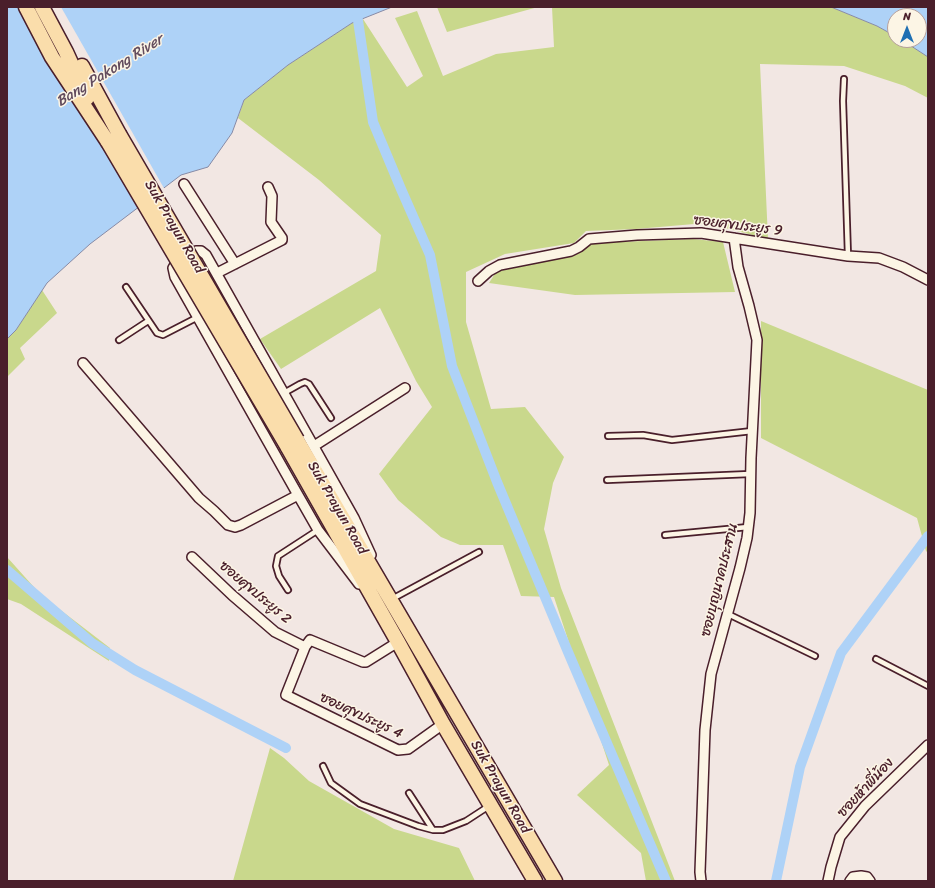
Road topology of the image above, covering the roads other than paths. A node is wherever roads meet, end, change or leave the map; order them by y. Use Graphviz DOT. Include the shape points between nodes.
graph roads {
  1 [pos="26,7"];
  2 [pos="42,7"];
  3 [pos="51,7"];
  4 [pos="844,79"];
  5 [pos="114,138"];
  6 [pos="184,184"];
  7 [pos="268,187"];
  8 [pos="734,238"];
  9 [pos="848,256"];
  10 [pos="235,264"];
  11 [pos="217,273"];
  12 [pos="928,280"];
  13 [pos="478,281"];
  14 [pos="126,287"];
  15 [pos="198,317"];
  16 [pos="148,321"];
  17 [pos="119,340"];
  18 [pos="83,363"];
  19 [pos="405,388"];
  20 [pos="284,393"];
  21 [pos="331,418"];
  22 [pos="752,431"];
  23 [pos="608,436"];
  24 [pos="292,443"];
  25 [pos="314,446"];
  26 [pos="750,474"];
  27 [pos="607,480"];
  28 [pos="298,495"];
  29 [pos="748,528"];
  30 [pos="318,530"];
  31 [pos="665,535"];
  32 [pos="480,552"];
  33 [pos="192,557"];
  34 [pos="288,590"];
  35 [pos="392,603"];
  36 [pos="380,613"];
  37 [pos="728,614"];
  38 [pos="398,642"];
  39 [pos="305,647"];
  40 [pos="815,656"];
  41 [pos="876,659"];
  42 [pos="928,686"];
  43 [pos="443,724"];
  44 [pos="928,745"];
  45 [pos="323,766"];
  46 [pos="409,793"];
  47 [pos="490,805"];
  48 [pos="434,830"];
  49 [pos="535,881"];
  50 [pos="555,881"];
  51 [pos="702,881"];
  52 [pos="828,881"];
  53 [pos="850,881"];
  54 [pos="870,881"];
  1 -- 5 [label="main road, Suk Prayun Road" via="52,57"];
  2 -- 5 [label="main road, Suk Prayun Road"];
  3 -- 5 [label="main road, Suk Prayun Road"];
  4 -- 9 [label="lane"];
  5 -- 24 [label="main road, Suk Prayun Road, bridge"];
  6 -- 10 [label="street"];
  7 -- 10 [label="street" via="272,196 272,222 282,240"];
  8 -- 9 [label="street, ซอยศุขประยูร 9"];
  8 -- 13 [label="street, ซอยศุขประยูร 9" via="701,233 589,239 571,251 500,266 489,271"];
  8 -- 22 [label="street, ซอยบุญนาคประสาน" via="738,267 757,340"];
  9 -- 12 [label="street, ซอยศุขประยูร 9" via="879,258 903,266"];
  10 -- 11 [label="street"];
  11 -- 15 [label="street" via="206,255 200,251 176,263 173,268 175,277"];
  11 -- 20 [label="street"];
  14 -- 16 [label="lane"];
  15 -- 16 [label="lane" via="163,335 157,333"];
  15 -- 28 [label="street"];
  16 -- 17 [label="lane"];
  18 -- 28 [label="street" via="199,498 228,526 241,525"];
  19 -- 25 [label="street"];
  20 -- 21 [label="lane" via="305,382 309,384"];
  20 -- 25 [label="street"];
  22 -- 23 [label="lane" via="672,440 643,435"];
  22 -- 26 [label="street, ซอยบุญนาคประสาน"];
  24 -- 35 [label="main road, Suk Prayun Road"];
  24 -- 36 [label="main road, Suk Prayun Road"];
  25 -- 35 [label="street" via="354,518"];
  26 -- 27 [label="lane"];
  26 -- 29 [label="street, ซอยบุญนาคประสาน"];
  28 -- 30 [label="street"];
  29 -- 31 [label="lane"];
  29 -- 37 [label="street, ซอยบุญนาคประสาน"];
  30 -- 34 [label="lane" via="278,556 277,571"];
  30 -- 36 [label="street"];
  32 -- 35 [label="lane"];
  33 -- 39 [label="street, ซอยศุขประยูร 2" via="275,632"];
  35 -- 50 [label="main road, Suk Prayun Road"];
  36 -- 38 [label="main road, Suk Prayun Road"];
  37 -- 40 [label="lane"];
  37 -- 51 [label="street, ซอยบุญนาคประสาน" via="711,674 704,730 700,872"];
  38 -- 39 [label="street" via="366,662 313,641 308,641"];
  38 -- 43 [label="main road, Suk Prayun Road"];
  39 -- 43 [label="street, ซอยศุขประยูร 4" via="286,695 398,750 408,749"];
  41 -- 42 [label="lane"];
  43 -- 47 [label="main road, Suk Prayun Road"];
  44 -- 52 [label="street, ซอยห้าพี่น้อง" via="865,806 840,837"];
  45 -- 48 [label="lane" via="331,783 360,804"];
  46 -- 48 [label="lane"];
  47 -- 48 [label="lane" via="466,821 443,830"];
  47 -- 49 [label="main road, Suk Prayun Road"];
  53 -- 54 [label="street" via="853,877 861,876 867,877"];
}
